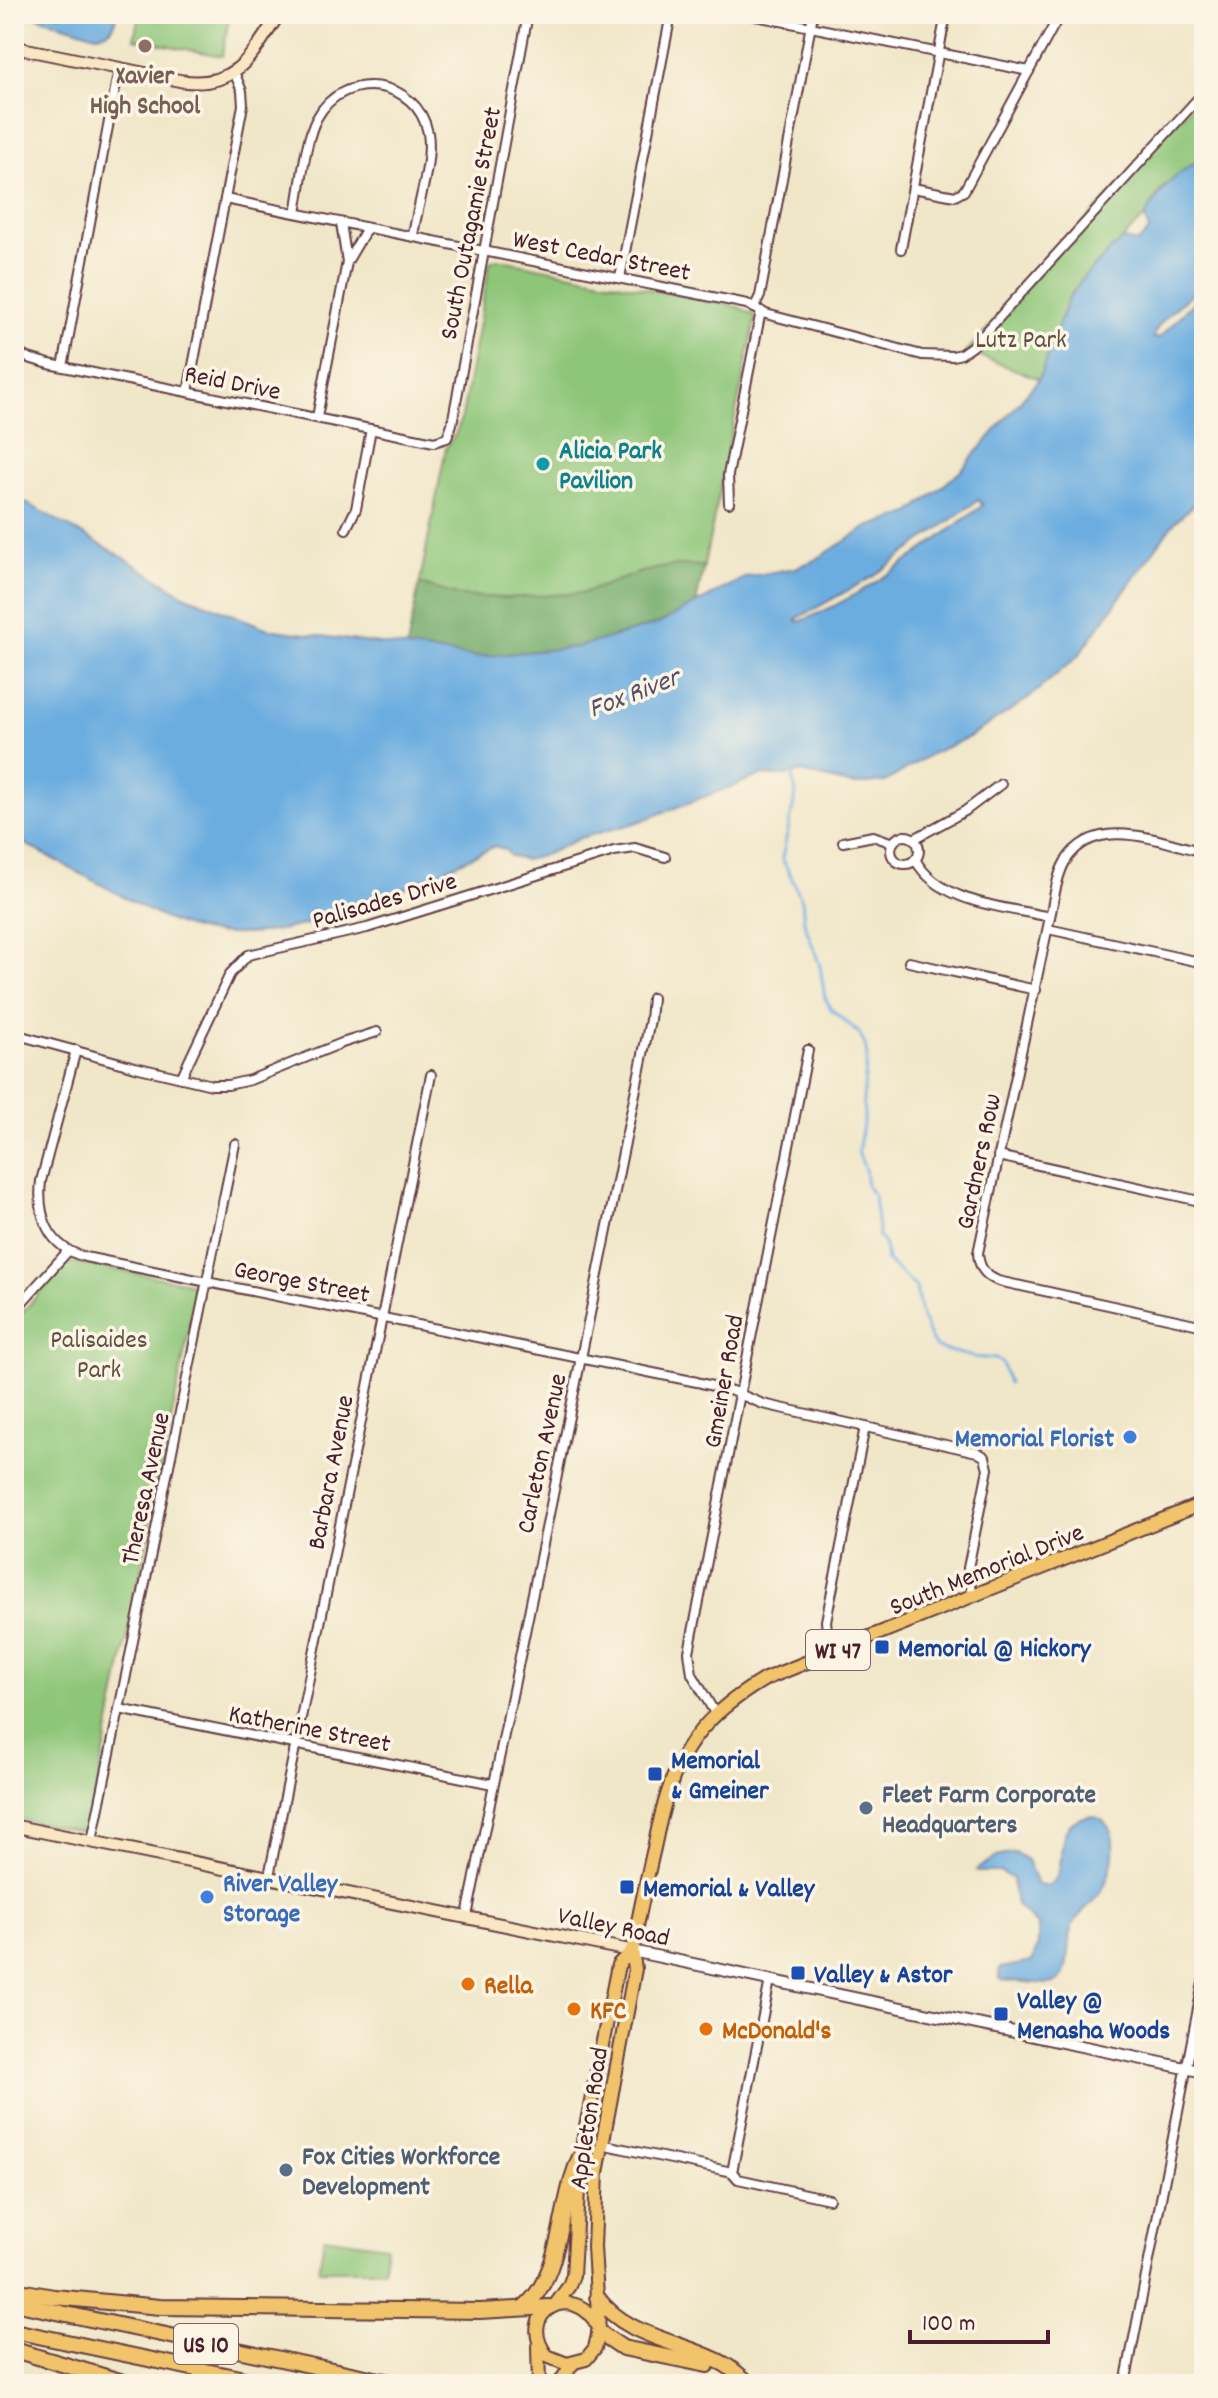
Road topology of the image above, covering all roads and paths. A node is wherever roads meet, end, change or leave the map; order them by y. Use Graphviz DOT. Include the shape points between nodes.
graph roads {
  1 [pos="279,14"];
  2 [pos="528,14"];
  3 [pos="671,14"];
  4 [pos="746,14"];
  5 [pos="813,14"];
  6 [pos="946,14"];
  7 [pos="1060,14"];
  8 [pos="810,27"];
  9 [pos="14,47"];
  10 [pos="939,52"];
  11 [pos="119,68"];
  12 [pos="1029,71"];
  13 [pos="234,72"];
  14 [pos="1204,92"];
  15 [pos="913,188"];
  16 [pos="225,199"];
  17 [pos="296,213"];
  18 [pos="341,223"];
  19 [pos="367,228"];
  20 [pos="413,236"];
  21 [pos="901,249"];
  22 [pos="483,250"];
  23 [pos="347,262"];
  24 [pos="620,278"];
  25 [pos="757,310"];
  26 [pos="14,349"];
  27 [pos="63,367"];
  28 [pos="188,392"];
  29 [pos="317,417"];
  30 [pos="371,429"];
  31 [pos="447,438"];
  32 [pos="729,503"];
  33 [pos="346,529"];
  34 [pos="1001,784"];
  35 [pos="914,839"];
  36 [pos="843,842"];
  37 [pos="893,843"];
  38 [pos="1204,852"];
  39 [pos="665,857"];
  40 [pos="915,859"];
  41 [pos="1050,917"];
  42 [pos="1048,929"];
  43 [pos="909,962"];
  44 [pos="1204,963"];
  45 [pos="1036,990"];
  46 [pos="652,998"];
  47 [pos="377,1032"];
  48 [pos="14,1034"];
  49 [pos="76,1050"];
  50 [pos="808,1050"];
  51 [pos="431,1075"];
  52 [pos="181,1078"];
  53 [pos="235,1144"];
  54 [pos="998,1156"];
  55 [pos="1204,1202"];
  56 [pos="68,1251"];
  57 [pos="207,1282"];
  58 [pos="14,1311"];
  59 [pos="380,1316"];
  60 [pos="1204,1326"];
  61 [pos="580,1358"];
  62 [pos="739,1396"];
  63 [pos="865,1427"];
  64 [pos="1204,1482"];
  65 [pos="1204,1503"];
  66 [pos="973,1597"];
  67 [pos="834,1652"];
  68 [pos="119,1709"];
  69 [pos="716,1715"];
  70 [pos="295,1744"];
  71 [pos="493,1784"];
  72 [pos="14,1826"];
  73 [pos="92,1841"];
  74 [pos="269,1876"];
  75 [pos="467,1916"];
  76 [pos="632,1951"];
  77 [pos="1204,1978"];
  78 [pos="770,1980"];
  79 [pos="1186,2068"];
  80 [pos="1204,2072"];
  81 [pos="601,2144"];
  82 [pos="580,2157"];
  83 [pos="732,2172"];
  84 [pos="829,2199"];
  85 [pos="14,2290"];
  86 [pos="597,2297"];
  87 [pos="14,2303"];
  88 [pos="552,2305"];
  89 [pos="524,2307"];
  90 [pos="598,2329"];
  91 [pos="14,2331"];
  92 [pos="537,2334"];
  93 [pos="14,2350"];
  94 [pos="573,2363"];
  95 [pos="749,2382"];
  96 [pos="130,2384"];
  97 [pos="268,2384"];
  98 [pos="399,2384"];
  99 [pos="539,2384"];
  100 [pos="559,2384"];
  101 [pos="1125,2384"];
  1 -- 13 [label="main road"];
  2 -- 22 [label="street, South Outagamie Street"];
  3 -- 24 [label="street"];
  4 -- 8 [label="street"];
  5 -- 8 [label="street"];
  6 -- 10 [label="street"];
  7 -- 12 [label="street"];
  8 -- 10 [label="street"];
  8 -- 25 [label="street"];
  9 -- 11 [label="main road"];
  10 -- 12 [label="street"];
  10 -- 15 [label="street"];
  11 -- 13 [label="main road" via="196,82"];
  11 -- 27 [label="street"];
  12 -- 15 [label="street" via="964,191 951,196"];
  13 -- 16 [label="street" via="243,101"];
  14 -- 25 [label="street, West Cedar Street" via="967,351 922,355"];
  15 -- 21 [label="street"];
  16 -- 17 [label="street, West Cedar Street"];
  16 -- 28 [label="street"];
  17 -- 18 [label="street, West Cedar Street"];
  17 -- 20 [label="street" via="312,128 320,112 348,89 377,86 410,101 427,131"];
  18 -- 19 [label="street, West Cedar Street"];
  18 -- 23 [label="street"];
  19 -- 20 [label="street, West Cedar Street"];
  19 -- 23 [label="street"];
  20 -- 22 [label="street, West Cedar Street"];
  22 -- 24 [label="street, West Cedar Street"];
  22 -- 31 [label="street, South Outagamie Street"];
  23 -- 29 [label="street"];
  24 -- 25 [label="street, West Cedar Street"];
  25 -- 32 [label="street" via="728,475"];
  26 -- 27 [label="street, Reid Drive"];
  27 -- 28 [label="street, Reid Drive"];
  28 -- 29 [label="street, Reid Drive"];
  29 -- 30 [label="street, Reid Drive"];
  30 -- 31 [label="street, Reid Drive" via="434,442"];
  30 -- 33 [label="street" via="356,509"];
  34 -- 35 [label="street"];
  35 -- 37 [label="street" via="905,836"];
  35 -- 40 [label="street" via="919,851"];
  36 -- 37 [label="street" via="873,836"];
  37 -- 40 [label="street" via="895,859"];
  38 -- 41 [label="street, Gardners Row" via="1122,834 1094,838 1066,862"];
  39 -- 52 [label="street, Palisades Drive" via="635,848 614,851 367,928 248,955 230,974"];
  40 -- 41 [label="street" via="934,880 967,898"];
  41 -- 42 [label="street, Gardners Row"];
  42 -- 44 [label="street"];
  42 -- 45 [label="street, Gardners Row"];
  43 -- 45 [label="street"];
  45 -- 54 [label="street, Gardners Row"];
  46 -- 61 [label="street, Carleton Avenue"];
  47 -- 52 [label="street" via="236,1084"];
  48 -- 49 [label="street"];
  49 -- 52 [label="street"];
  49 -- 56 [label="street" via="39,1195 45,1226"];
  50 -- 62 [label="street, Gmeiner Road"];
  51 -- 59 [label="street, Barbara Avenue"];
  53 -- 57 [label="street, Theresa Avenue"];
  54 -- 55 [label="street"];
  54 -- 60 [label="street, Gardners Row" via="978,1253 986,1275"];
  56 -- 57 [label="street, George Street"];
  56 -- 58 [label="street"];
  57 -- 59 [label="street, George Street"];
  57 -- 68 [label="street, Theresa Avenue"];
  59 -- 61 [label="street, George Street"];
  59 -- 70 [label="street, Barbara Avenue"];
  61 -- 62 [label="street, George Street" via="708,1384"];
  61 -- 71 [label="street, Carleton Avenue"];
  62 -- 63 [label="street, George Street"];
  62 -- 69 [label="street, Gmeiner Road" via="689,1652 692,1674"];
  63 -- 66 [label="street, George Street" via="985,1457 988,1469 968,1568"];
  63 -- 67 [label="street" via="826,1621"];
  64 -- 65 [label="street"];
  65 -- 66 [label="main road, South Memorial Drive / WI 47"];
  66 -- 67 [label="main road, South Memorial Drive / WI 47"];
  67 -- 69 [label="main road, South Memorial Drive / WI 47" via="765,1679"];
  68 -- 70 [label="street, Katherine Street"];
  68 -- 73 [label="street, Theresa Avenue"];
  69 -- 76 [label="main road, South Memorial Drive / WI 47" via="686,1750 668,1785"];
  70 -- 71 [label="street, Katherine Street"];
  70 -- 74 [label="street, Barbara Avenue"];
  71 -- 75 [label="street, Carleton Avenue"];
  72 -- 73 [label="main road, Valley Road"];
  73 -- 74 [label="main road, Valley Road"];
  74 -- 75 [label="main road, Valley Road"];
  75 -- 76 [label="main road, Valley Road"];
  76 -- 78 [label="street, Valley Road"];
  76 -- 81 [label="main road, Appleton Road / WI 47" via="635,1969"];
  76 -- 82 [label="main road, Appleton Road / WI 47" via="618,1965"];
  77 -- 79 [label="street"];
  78 -- 79 [label="street, Valley Road"];
  78 -- 83 [label="street"];
  79 -- 80 [label="street, Valley Road"];
  79 -- 101 [label="street"];
  81 -- 83 [label="street"];
  81 -- 86 [label="main road, Appleton Road / WI 47" via="594,2213"];
  82 -- 88 [label="main road, Appleton Road" via="573,2275"];
  82 -- 89 [label="highway" via="545,2276 535,2298"];
  83 -- 84 [label="street" via="738,2179"];
  85 -- 89 [label="highway" via="160,2307"];
  86 -- 90 [label="main road, Appleton Road / WI 47"];
  86 -- 95 [label="highway" via="622,2320 724,2364"];
  87 -- 98 [label="highway, US 10"];
  88 -- 89 [label="highway"];
  88 -- 90 [label="main road" via="583,2308"];
  88 -- 92 [label="main road" via="540,2317"];
  90 -- 94 [label="main road" via="591,2354"];
  90 -- 95 [label="highway" via="623,2348 703,2364"];
  91 -- 97 [label="highway"];
  92 -- 94 [label="main road" via="550,2358"];
  92 -- 99 [label="main road"];
  93 -- 96 [label="highway"];
  94 -- 100 [label="main road"];
}
